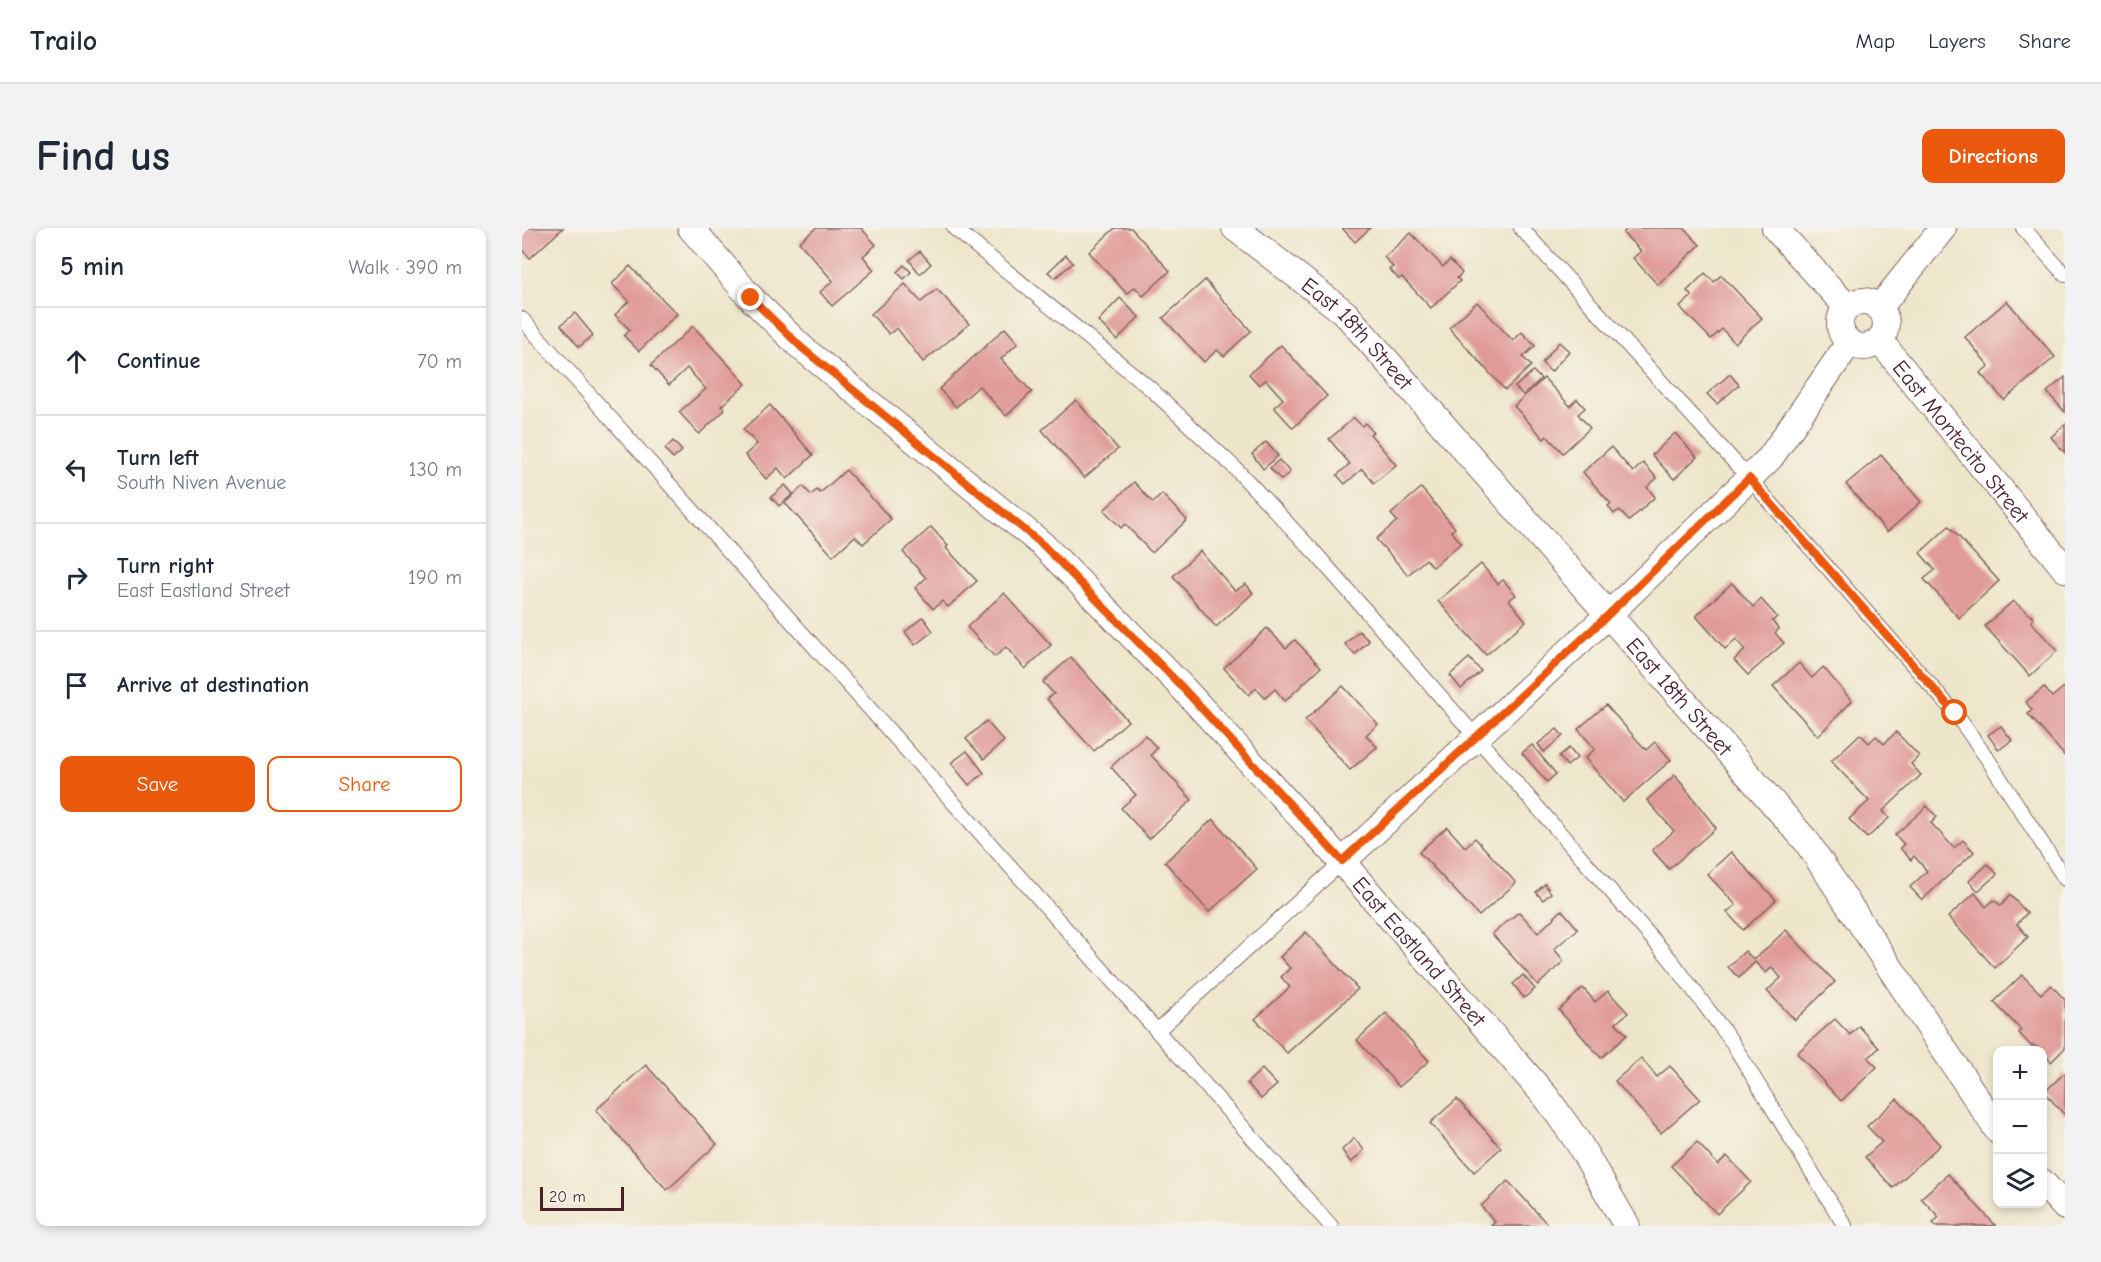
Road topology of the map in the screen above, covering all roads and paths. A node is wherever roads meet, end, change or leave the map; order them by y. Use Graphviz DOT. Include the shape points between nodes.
graph roads {
  1 [pos="691,228"];
  2 [pos="954,228"];
  3 [pos="1235,228"];
  4 [pos="1521,228"];
  5 [pos="1774,228"];
  6 [pos="1943,228"];
  7 [pos="2023,228"];
  8 [pos="2065,275"];
  9 [pos="1846,306"];
  10 [pos="1880,307"];
  11 [pos="522,319"];
  12 [pos="1880,341"];
  13 [pos="1850,344"];
  14 [pos="1749,478"];
  15 [pos="2065,569"];
  16 [pos="1607,616"];
  17 [pos="1477,736"];
  18 [pos="1342,861"];
  19 [pos="2065,879"];
  20 [pos="1157,1030"];
  21 [pos="1993,1123"];
  22 [pos="2047,1187"];
  23 [pos="2065,1207"];
  24 [pos="1331,1226"];
  25 [pos="1627,1226"];
  26 [pos="1845,1226"];
  1 -- 18 [label="street, East Eastland Street" via="751,298 802,348 1043,545 1181,686"];
  2 -- 17 [label="lane" via="1026,290 1104,348 1235,468"];
  3 -- 16 [label="street, East 18th Street" via="1345,313"];
  4 -- 14 [label="lane"];
  5 -- 9 [label="street"];
  6 -- 10 [label="street"];
  7 -- 8 [label="lane"];
  9 -- 10 [label="street" via="1863,300"];
  9 -- 13 [label="street" via="1839,323"];
  10 -- 12 [label="street" via="1887,324"];
  11 -- 20 [label="lane"];
  12 -- 13 [label="street" via="1863,347"];
  12 -- 15 [label="street, East Montecito Street"];
  13 -- 14 [label="street" via="1770,458"];
  14 -- 16 [label="street"];
  14 -- 19 [label="lane" via="1955,713"];
  16 -- 17 [label="street"];
  16 -- 21 [label="street, East 18th Street" via="1807,842"];
  17 -- 18 [label="street"];
  17 -- 26 [label="lane" via="1671,960 1730,1039"];
  18 -- 20 [label="lane"];
  18 -- 25 [label="street, East Eastland Street" via="1547,1098"];
  20 -- 24 [label="lane"];
  22 -- 23 [label="street"];
}
